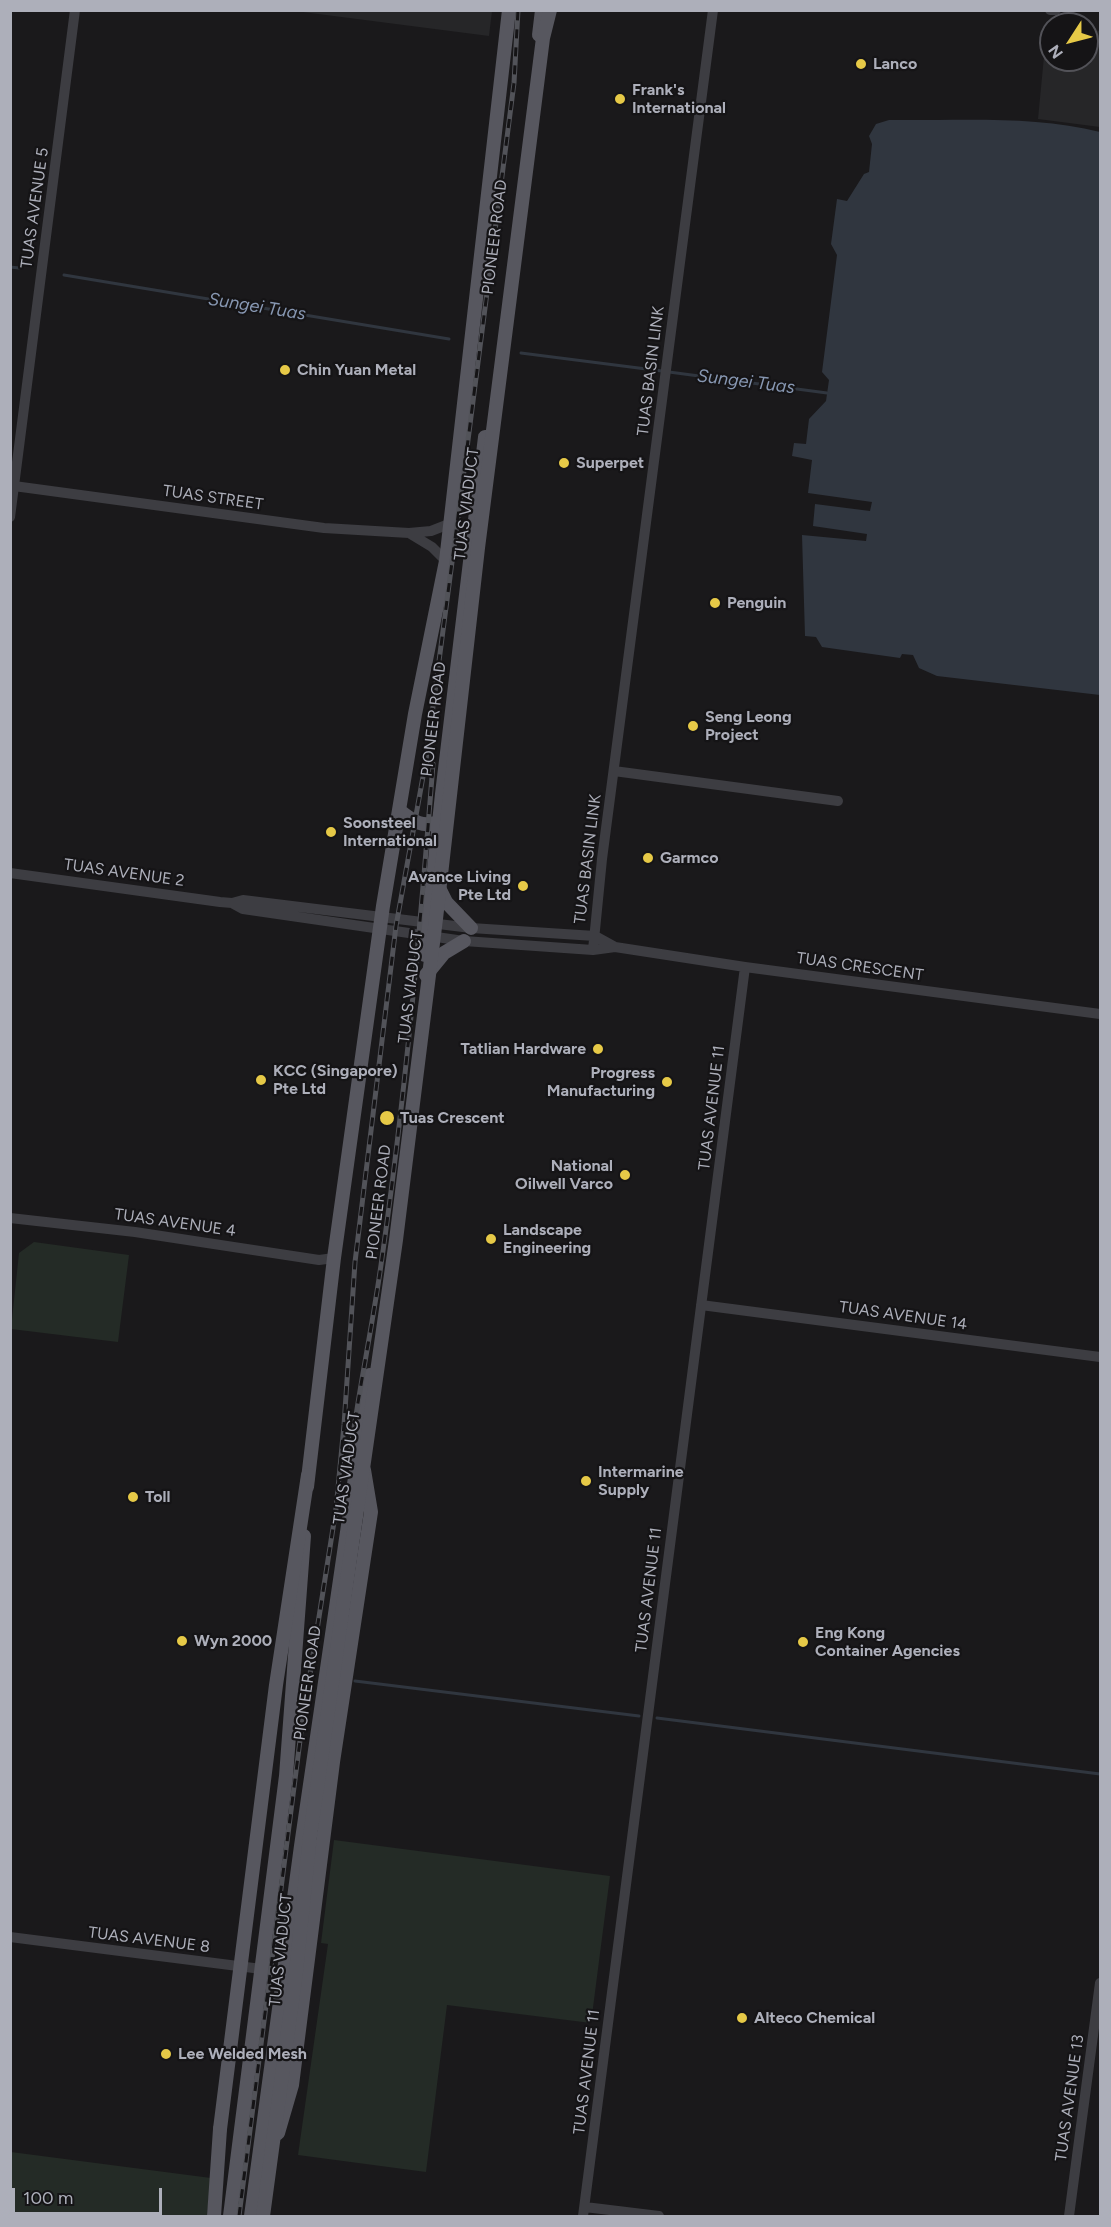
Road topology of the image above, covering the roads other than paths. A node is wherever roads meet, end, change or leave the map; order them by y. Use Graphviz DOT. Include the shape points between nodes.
graph roads {
  1 [pos="75,10"];
  2 [pos="510,10"];
  3 [pos="542,10"];
  4 [pos="550,10"];
  5 [pos="712,10"];
  6 [pos="1050,10"];
  7 [pos="1056,10"];
  8 [pos="14,486"];
  9 [pos="10,517"];
  10 [pos="449,524"];
  11 [pos="409,533"];
  12 [pos="446,561"];
  13 [pos="614,771"];
  14 [pos="838,801"];
  15 [pos="399,811"];
  16 [pos="440,821"];
  17 [pos="10,873"];
  18 [pos="434,877"];
  19 [pos="429,922"];
  20 [pos="381,923"];
  21 [pos="471,928"];
  22 [pos="427,936"];
  23 [pos="595,936"];
  24 [pos="464,941"];
  25 [pos="615,947"];
  26 [pos="593,950"];
  27 [pos="745,967"];
  28 [pos="423,979"];
  29 [pos="1101,1014"];
  30 [pos="10,1218"];
  31 [pos="334,1258"];
  32 [pos="701,1305"];
  33 [pos="1101,1357"];
  34 [pos="364,1468"];
  35 [pos="308,1475"];
  36 [pos="10,1937"];
  37 [pos="261,1969"];
  38 [pos="285,1972"];
  39 [pos="1101,1983"];
  40 [pos="584,2212"];
  41 [pos="255,2215"];
  42 [pos="214,2217"];
  43 [pos="230,2217"];
  44 [pos="659,2217"];
  45 [pos="1069,2217"];
  1 -- 8 [label="street, TUAS AVENUE 5"];
  2 -- 10 [label="main road, PIONEER ROAD"];
  3 -- 16 [label="main road, PIONEER ROAD" via="471,548"];
  4 -- 34 [label="main road, TUAS VIADUCT, bridge" via="540,62 396,1240"];
  5 -- 13 [label="street, TUAS BASIN LINK"];
  6 -- 7 [label="street"];
  8 -- 9 [label="street, TUAS AVENUE 5"];
  8 -- 11 [label="street, TUAS STREET" via="324,528"];
  10 -- 11 [label="street, TUAS STREET"];
  10 -- 12 [label="main road, PIONEER ROAD"];
  11 -- 12 [label="street, TUAS STREET"];
  12 -- 15 [label="main road, PIONEER ROAD"];
  13 -- 14 [label="street"];
  13 -- 23 [label="street, TUAS BASIN LINK"];
  15 -- 16 [label="main road" via="420,824"];
  15 -- 20 [label="main road, PIONEER ROAD"];
  16 -- 18 [label="main road, PIONEER ROAD"];
  17 -- 20 [label="street, TUAS AVENUE 2" via="232,903 243,909"];
  18 -- 19 [label="main road, PIONEER ROAD"];
  18 -- 21 [label="main road" via="446,902"];
  19 -- 20 [label="street, TUAS AVENUE 2"];
  19 -- 21 [label="street, TUAS CRESCENT"];
  19 -- 22 [label="main road, PIONEER ROAD"];
  20 -- 22 [label="street, TUAS CRESCENT"];
  20 -- 31 [label="main road, PIONEER ROAD"];
  21 -- 23 [label="street, TUAS CRESCENT"];
  22 -- 24 [label="street, TUAS CRESCENT"];
  22 -- 28 [label="main road, PIONEER ROAD"];
  23 -- 25 [label="street, TUAS CRESCENT"];
  23 -- 26 [label="street, TUAS BASIN LINK"];
  24 -- 26 [label="street, TUAS CRESCENT"];
  24 -- 28 [label="main road" via="444,953"];
  25 -- 26 [label="street, TUAS CRESCENT"];
  25 -- 27 [label="street, TUAS CRESCENT"];
  27 -- 29 [label="street, TUAS CRESCENT"];
  27 -- 32 [label="street, TUAS AVENUE 11"];
  28 -- 38 [label="main road, PIONEER ROAD" via="388,1260"];
  30 -- 31 [label="street, TUAS AVENUE 4" via="319,1260"];
  31 -- 35 [label="main road, PIONEER ROAD"];
  32 -- 33 [label="street, TUAS AVENUE 14"];
  32 -- 40 [label="street, TUAS AVENUE 11"];
  34 -- 41 [label="main road, TUAS VIADUCT, bridge" via="310,1836 296,1972"];
  34 -- 41 [label="main road" via="371,1512 292,2085"];
  35 -- 37 [label="main road, PIONEER ROAD" via="286,1776"];
  35 -- 42 [label="main road, bridge" via="276,1685 220,2129"];
  36 -- 37 [label="street, TUAS AVENUE 8"];
  37 -- 38 [label="street, TUAS AVENUE 8"];
  37 -- 43 [label="main road, PIONEER ROAD"];
  38 -- 41 [label="main road, PIONEER ROAD"];
  39 -- 45 [label="street, TUAS AVENUE 13"];
  40 -- 44 [label="street"];
}
